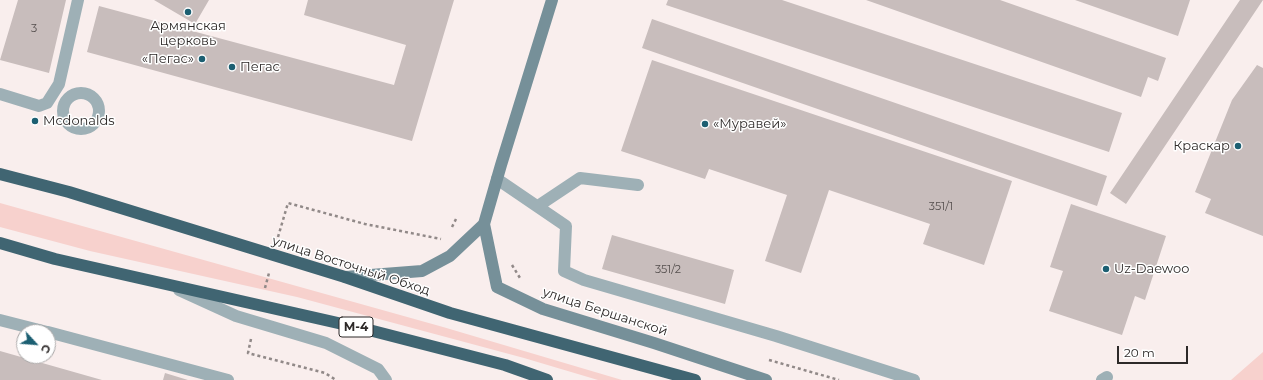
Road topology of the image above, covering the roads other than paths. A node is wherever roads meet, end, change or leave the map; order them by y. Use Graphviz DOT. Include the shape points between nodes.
graph roads {
  1 [pos="78,0"];
  2 [pos="552,0"];
  3 [pos="53,93"];
  4 [pos="0,94"];
  5 [pos="66,101"];
  6 [pos="0,174"];
  7 [pos="497,179"];
  8 [pos="638,185"];
  9 [pos="538,206"];
  10 [pos="484,224"];
  11 [pos="0,243"];
  12 [pos="345,277"];
  13 [pos="163,283"];
  14 [pos="0,320"];
  15 [pos="16,324"];
  16 [pos="56,334"];
  17 [pos="228,380"];
  18 [pos="386,380"];
  19 [pos="547,380"];
  20 [pos="695,380"];
  21 [pos="766,380"];
  22 [pos="914,380"];
  1 -- 3 [label="street" via="59,84"];
  2 -- 7 [label="street, улица Бершанской"];
  3 -- 4 [label="street" via="47,103 39,106"];
  3 -- 5 [label="street"];
  6 -- 12 [label="highway, улица Восточный Обход" via="69,192"];
  7 -- 9 [label="street"];
  7 -- 10 [label="street, улица Бершанской"];
  8 -- 9 [label="street" via="580,178"];
  9 -- 22 [label="street" via="566,226 564,272"];
  10 -- 12 [label="street" via="450,256 422,271"];
  10 -- 21 [label="street, улица Бершанской" via="497,287 543,309"];
  11 -- 13 [label="highway, М-4" via="55,259"];
  12 -- 20 [label="highway, улица Восточный Обход" via="450,313"];
  13 -- 18 [label="street" via="236,316 326,343 378,369"];
  13 -- 19 [label="highway, М-4" via="369,330 505,365"];
  14 -- 15 [label="street"];
  16 -- 17 [label="street"];
}
